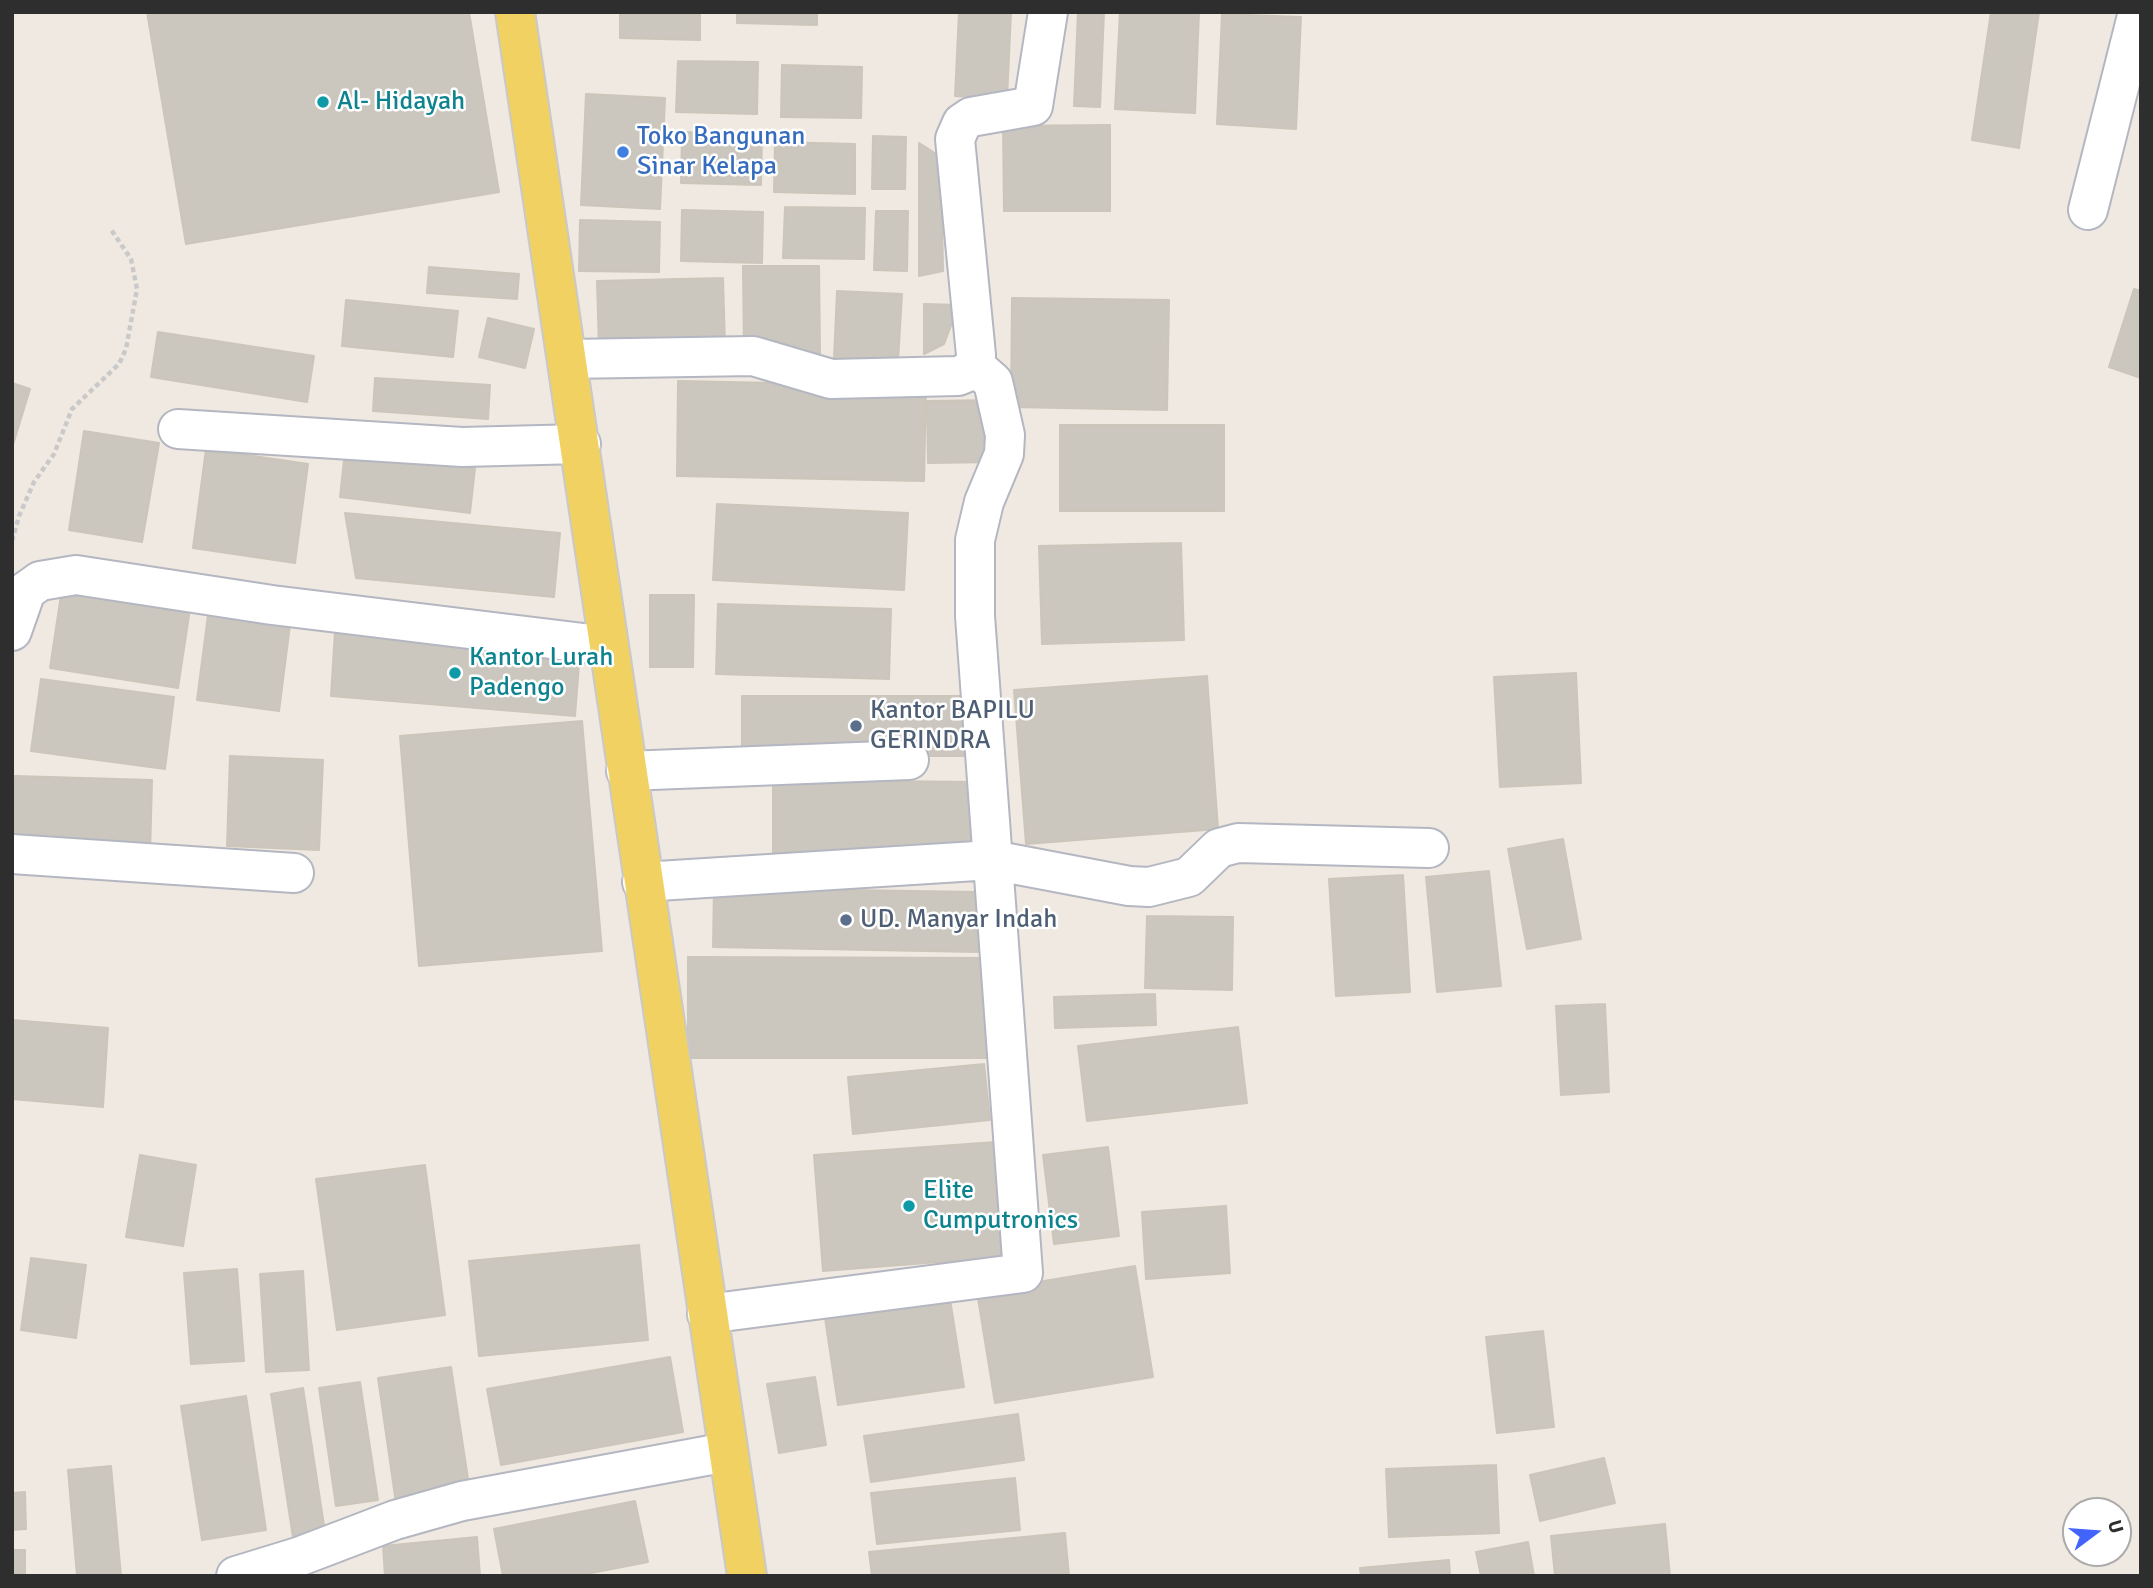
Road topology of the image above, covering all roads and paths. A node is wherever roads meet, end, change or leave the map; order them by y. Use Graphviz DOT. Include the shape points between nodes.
graph roads {
  1 [pos="515,12"];
  2 [pos="1048,12"];
  3 [pos="2138,12"];
  4 [pos="2088,210"];
  5 [pos="110,228"];
  6 [pos="568,359"];
  7 [pos="975,366"];
  8 [pos="178,429"];
  9 [pos="581,444"];
  10 [pos="12,541"];
  11 [pos="12,631"];
  12 [pos="608,646"];
  13 [pos="909,760"];
  14 [pos="626,771"];
  15 [pos="1429,848"];
  16 [pos="12,854"];
  17 [pos="992,860"];
  18 [pos="294,873"];
  19 [pos="642,882"];
  20 [pos="706,1314"];
  21 [pos="727,1452"];
  22 [pos="236,1576"];
  23 [pos="747,1576"];
  1 -- 6 [label="main road"];
  2 -- 7 [label="street" via="1033,106 971,117 962,123 955,139"];
  3 -- 4 [label="street"];
  5 -- 10 [label="path" via="131,259 137,289 126,349 119,364 72,409 54,454 34,482"];
  6 -- 7 [label="street" via="753,356 831,379 958,376"];
  6 -- 9 [label="main road"];
  7 -- 17 [label="street" via="993,382 1006,435 975,540 975,616"];
  8 -- 9 [label="street" via="462,447"];
  9 -- 12 [label="main road"];
  11 -- 12 [label="street" via="26,591 40,581 76,575 272,605"];
  12 -- 14 [label="main road"];
  13 -- 14 [label="street"];
  14 -- 19 [label="main road"];
  15 -- 17 [label="street" via="1238,842 1219,848 1189,877 1149,887"];
  16 -- 18 [label="street"];
  17 -- 19 [label="street"];
  17 -- 20 [label="street" via="1023,1273"];
  19 -- 20 [label="main road"];
  20 -- 21 [label="main road"];
  21 -- 22 [label="street" via="462,1501"];
  21 -- 23 [label="main road"];
}
